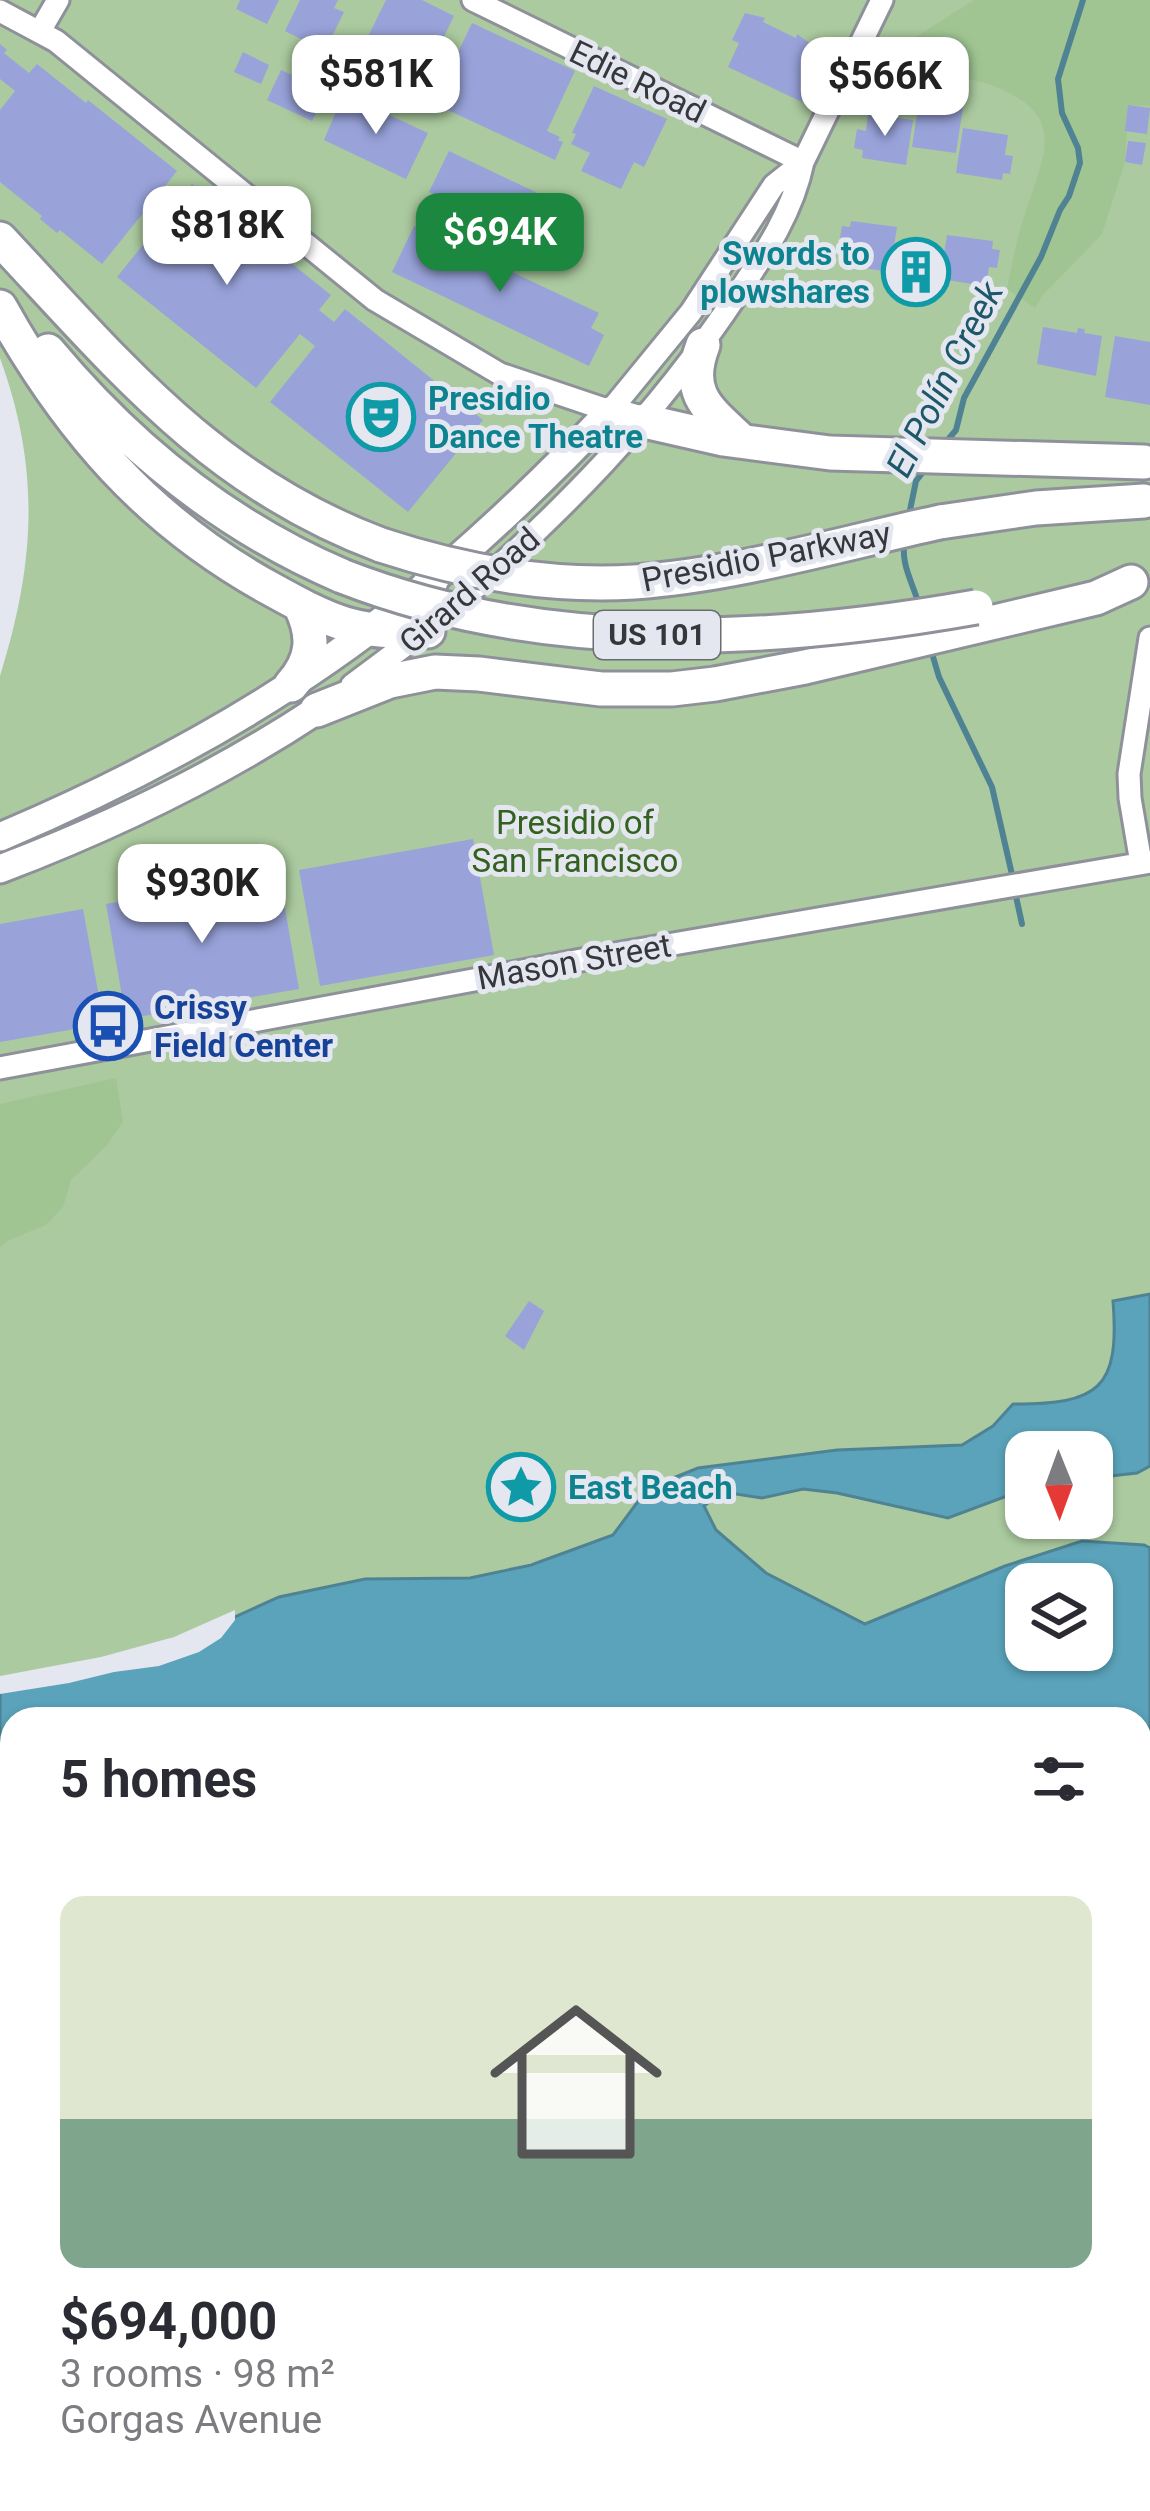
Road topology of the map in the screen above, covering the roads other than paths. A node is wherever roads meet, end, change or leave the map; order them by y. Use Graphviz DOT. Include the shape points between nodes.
graph roads {
  1 [pos="58,0"];
  2 [pos="473,0"];
  3 [pos="882,0"];
  4 [pos="0,11"];
  5 [pos="40,31"];
  6 [pos="802,162"];
  7 [pos="0,239"];
  8 [pos="0,295"];
  9 [pos="0,307"];
  10 [pos="703,345"];
  11 [pos="610,411"];
  12 [pos="644,421"];
  13 [pos="744,443"];
  14 [pos="1144,462"];
  15 [pos="1144,501"];
  16 [pos="431,581"];
  17 [pos="1132,582"];
  18 [pos="300,604"];
  19 [pos="978,616"];
  20 [pos="428,629"];
  21 [pos="368,631"];
  22 [pos="1150,638"];
  23 [pos="494,676"];
  24 [pos="291,685"];
  25 [pos="316,710"];
  26 [pos="0,837"];
  27 [pos="1146,862"];
  28 [pos="0,869"];
  29 [pos="0,1068"];
  1 -- 5 [label="street"];
  2 -- 6 [label="street, Edie Road"];
  3 -- 6 [label="street, Girard Road"];
  4 -- 5 [label="street"];
  5 -- 11 [label="street" via="375,300 500,374"];
  6 -- 10 [label="street, Girard Road" via="776,234"];
  6 -- 11 [label="street, Girard Road" via="774,185 692,312"];
  7 -- 15 [label="highway, Presidio Parkway / US 101, bridge" via="209,449 294,506 442,564 546,581 674,578 940,522"];
  8 -- 19 [label="highway, Presidio Parkway / US 101, bridge" via="88,397 193,491 250,530 386,592 466,614 630,634 713,636"];
  9 -- 18 [label="highway" via="50,388 138,495 214,556"];
  10 -- 12 [label="street, Girard Road"];
  10 -- 13 [label="highway" via="698,392"];
  11 -- 12 [label="main road"];
  11 -- 16 [label="main road, Girard Road"];
  12 -- 13 [label="highway"];
  12 -- 20 [label="street, Girard Road" via="560,511"];
  13 -- 14 [label="highway" via="862,456"];
  16 -- 20 [label="highway" via="424,596"];
  16 -- 21 [label="main road, Girard Road"];
  17 -- 19 [label="highway, Presidio Parkway / US 101"];
  18 -- 21 [label="highway"];
  18 -- 24 [label="highway" via="311,647"];
  19 -- 23 [label="highway" via="758,677 693,687 601,689"];
  20 -- 21 [label="highway"];
  20 -- 23 [label="highway" via="446,653"];
  20 -- 25 [label="street, Girard Road"];
  21 -- 24 [label="main road, Girard Road"];
  22 -- 27 [label="street" via="1129,774"];
  23 -- 25 [label="highway" via="406,676"];
  24 -- 26 [label="main road, Girard Road" via="147,769"];
  25 -- 28 [label="main road, Girard Road" via="192,782"];
  27 -- 29 [label="street, Mason Street"];
}
